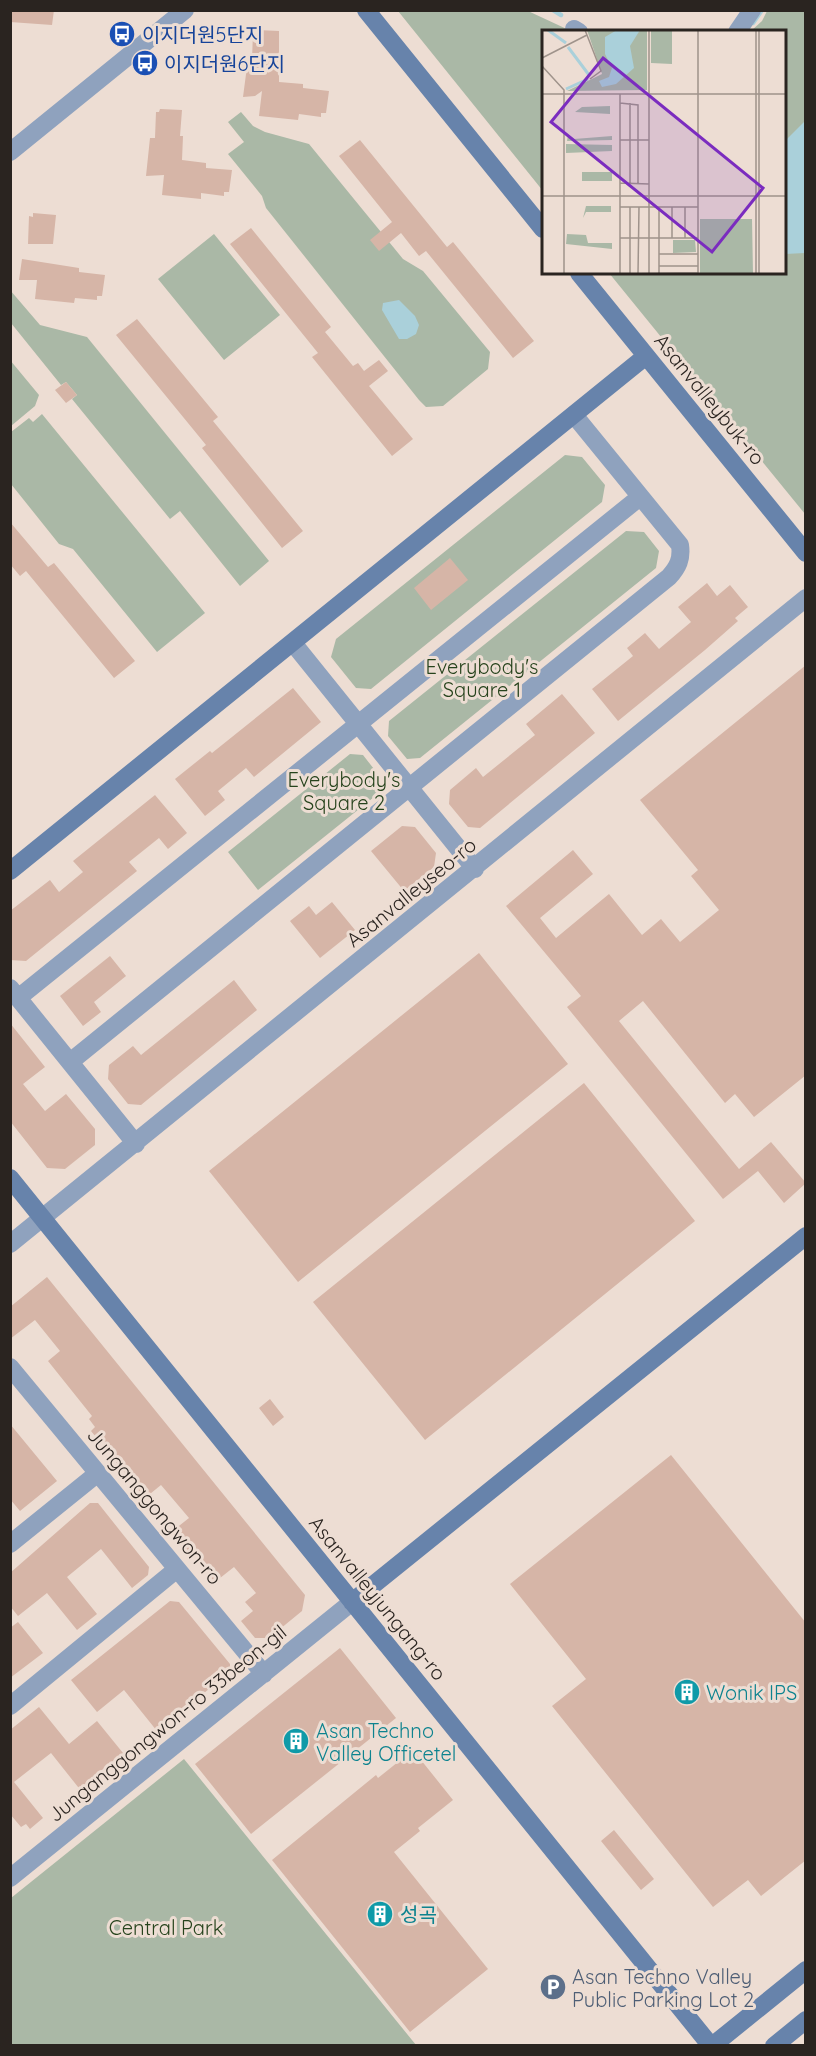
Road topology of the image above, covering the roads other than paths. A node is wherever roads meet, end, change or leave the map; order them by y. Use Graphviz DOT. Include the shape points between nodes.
graph roads {
  1 [pos="185,10"];
  2 [pos="366,10"];
  3 [pos="752,10"];
  4 [pos="738,30"];
  5 [pos="10,152"];
  6 [pos="542,228"];
  7 [pos="580,274"];
  8 [pos="646,356"];
  9 [pos="574,415"];
  10 [pos="640,497"];
  11 [pos="806,553"];
  12 [pos="806,598"];
  13 [pos="293,643"];
  14 [pos="359,724"];
  15 [pos="410,788"];
  16 [pos="475,869"];
  17 [pos="10,872"];
  18 [pos="14,993"];
  19 [pos="70,1062"];
  20 [pos="136,1144"];
  21 [pos="10,1178"];
  22 [pos="43,1217"];
  23 [pos="806,1236"];
  24 [pos="10,1244"];
  25 [pos="12,1372"];
  26 [pos="98,1473"];
  27 [pos="10,1544"];
  28 [pos="177,1569"];
  29 [pos="352,1602"];
  30 [pos="264,1674"];
  31 [pos="10,1706"];
  32 [pos="14,1867"];
  33 [pos="806,1970"];
  34 [pos="806,2020"];
  35 [pos="712,2046"];
  36 [pos="774,2046"];
  1 -- 5 [label="street"];
  2 -- 6 [label="street"];
  3 -- 4 [label="street"];
  7 -- 8 [label="street, Asanvalleybuk-ro"];
  8 -- 9 [label="street"];
  8 -- 11 [label="street, Asanvalleybuk-ro"];
  9 -- 10 [label="street"];
  9 -- 13 [label="street"];
  10 -- 14 [label="street"];
  10 -- 15 [label="street" via="680,545 678,566"];
  12 -- 16 [label="street, Asanvalleyseo-ro"];
  13 -- 14 [label="street"];
  13 -- 17 [label="street"];
  14 -- 15 [label="street"];
  14 -- 18 [label="street"];
  15 -- 16 [label="street"];
  15 -- 19 [label="street"];
  16 -- 20 [label="street, Asanvalleyseo-ro"];
  18 -- 19 [label="street"];
  19 -- 20 [label="street"];
  20 -- 22 [label="street, Asanvalleyseo-ro"];
  21 -- 22 [label="street, Asanvalleyjungang-ro"];
  22 -- 24 [label="street"];
  22 -- 29 [label="street, Asanvalleyjungang-ro"];
  23 -- 29 [label="street"];
  25 -- 26 [label="street, Junganggongwon-ro"];
  26 -- 27 [label="street"];
  26 -- 28 [label="street, Junganggongwon-ro"];
  28 -- 30 [label="street, Junganggongwon-ro"];
  28 -- 31 [label="street"];
  29 -- 30 [label="street, Junganggongwon-ro 33beon-gil"];
  29 -- 35 [label="street, Asanvalleyjungang-ro"];
  30 -- 32 [label="street, Junganggongwon-ro 33beon-gil"];
  33 -- 35 [label="street"];
  34 -- 36 [label="street"];
}
